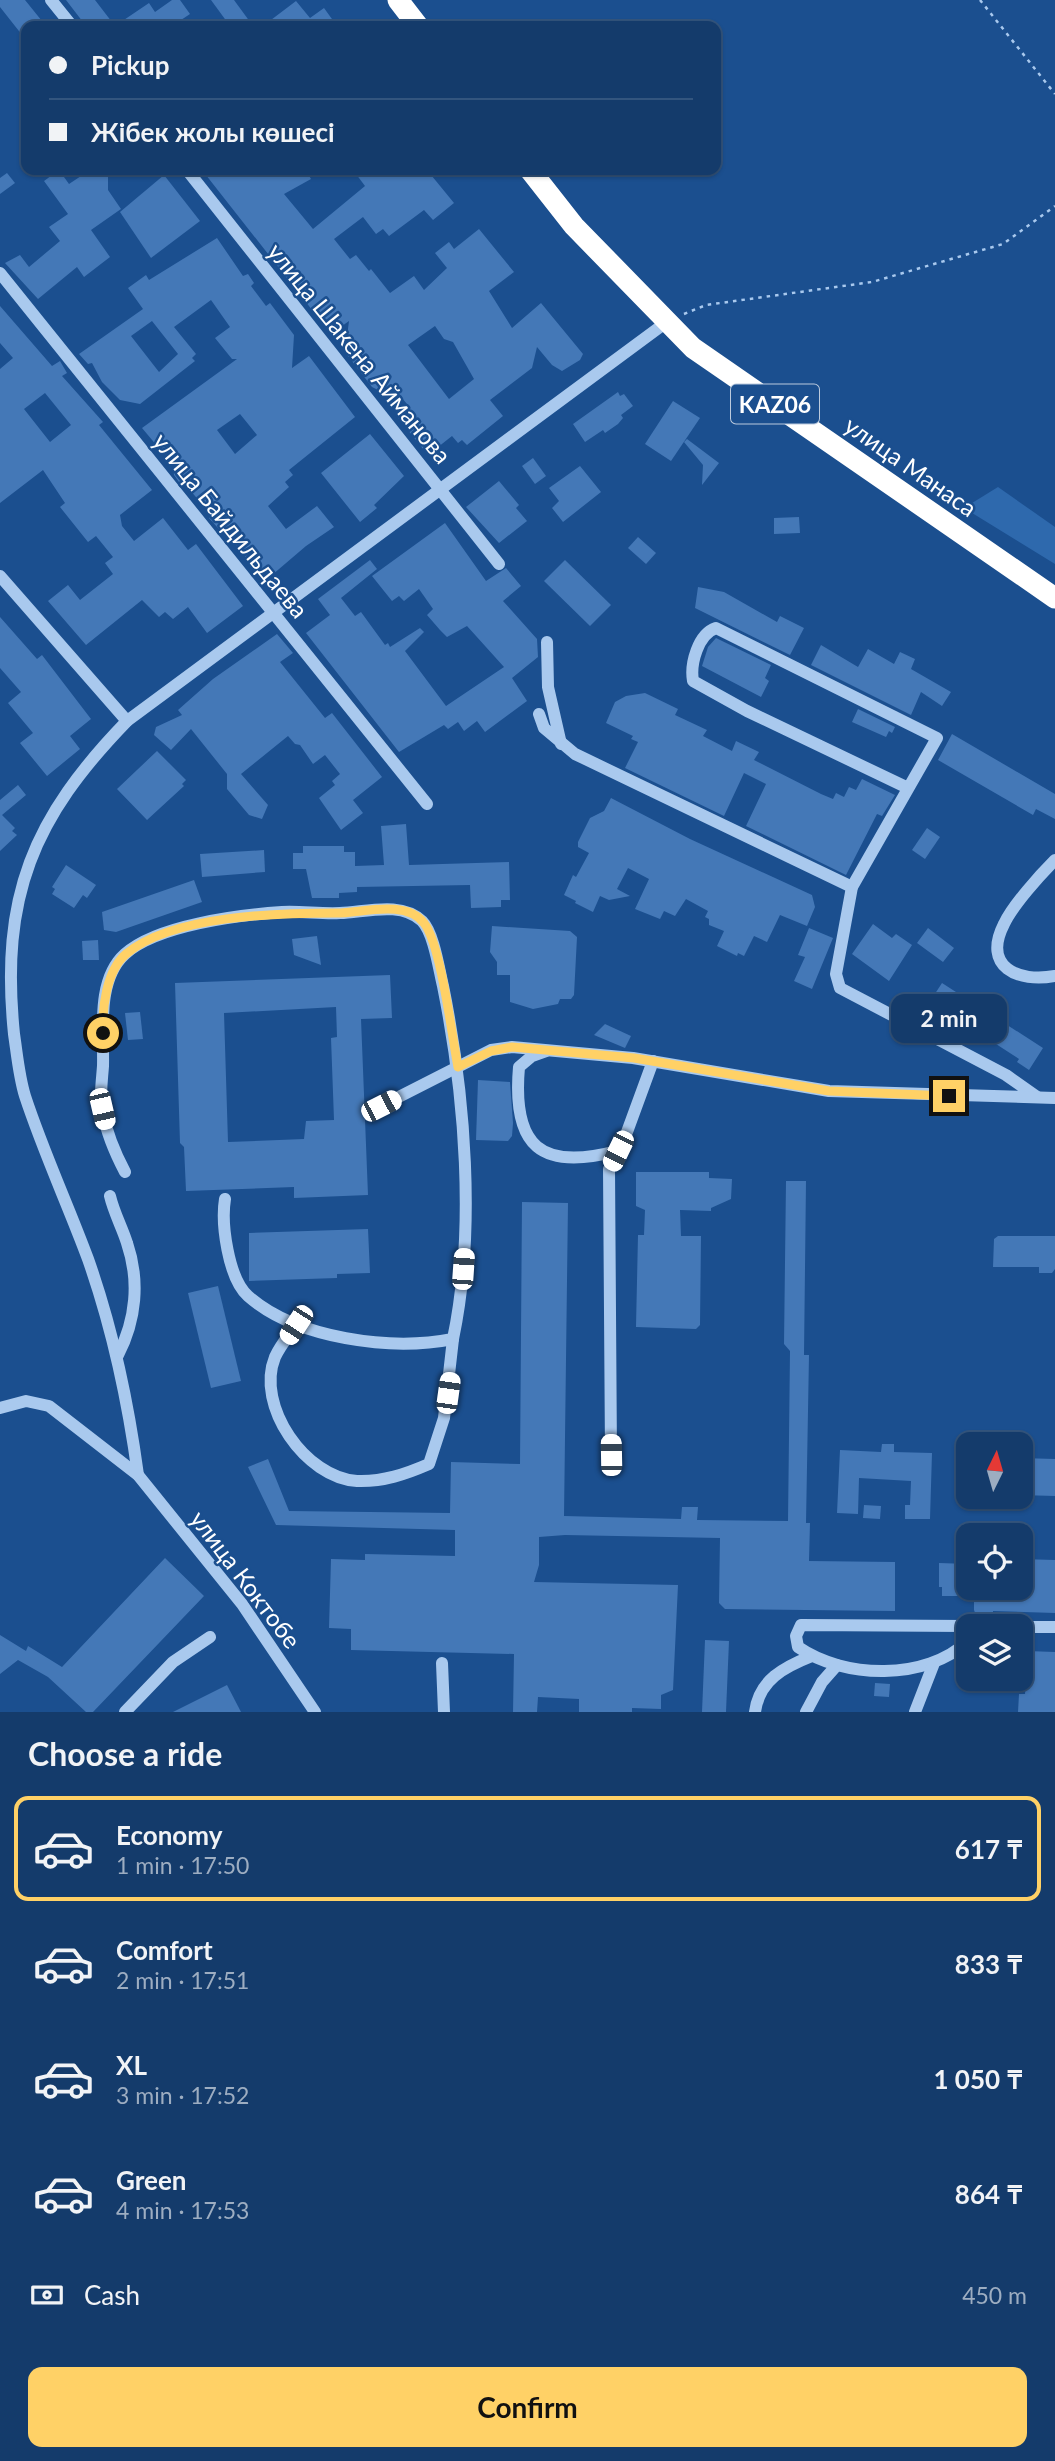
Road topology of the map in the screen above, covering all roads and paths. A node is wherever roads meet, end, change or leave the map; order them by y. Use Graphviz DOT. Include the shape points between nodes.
graph roads {
  1 [pos="51,0"];
  2 [pos="398,0"];
  3 [pos="980,0"];
  4 [pos="68,21"];
  5 [pos="414,21"];
  6 [pos="1055,94"];
  7 [pos="191,175"];
  8 [pos="534,175"];
  9 [pos="1055,206"];
  10 [pos="0,273"];
  11 [pos="668,321"];
  12 [pos="442,489"];
  13 [pos="499,564"];
  14 [pos="0,576"];
  15 [pos="1055,598"];
  16 [pos="274,613"];
  17 [pos="547,642"];
  18 [pos="539,714"];
  19 [pos="127,721"];
  20 [pos="561,744"];
  21 [pos="906,787"];
  22 [pos="427,804"];
  23 [pos="1055,860"];
  24 [pos="852,887"];
  25 [pos="1055,976"];
  26 [pos="548,1050"];
  27 [pos="653,1061"];
  28 [pos="458,1067"];
  29 [pos="1037,1097"];
  30 [pos="1055,1098"];
  31 [pos="381,1106"];
  32 [pos="618,1151"];
  33 [pos="125,1172"];
  34 [pos="110,1196"];
  35 [pos="225,1199"];
  36 [pos="296,1325"];
  37 [pos="453,1339"];
  38 [pos="118,1355"];
  39 [pos="0,1408"];
  40 [pos="611,1455"];
  41 [pos="138,1475"];
  42 [pos="956,1626"];
  43 [pos="1033,1627"];
  44 [pos="1055,1627"];
  45 [pos="210,1637"];
  46 [pos="956,1652"];
  47 [pos="812,1656"];
  48 [pos="442,1663"];
  49 [pos="934,1663"];
  50 [pos="837,1665"];
  51 [pos="125,1712"];
  52 [pos="315,1712"];
  53 [pos="444,1712"];
  54 [pos="755,1712"];
  55 [pos="806,1712"];
  56 [pos="915,1712"];
  1 -- 4 [label="street"];
  2 -- 5 [label="highway"];
  3 -- 6 [label="path"];
  7 -- 12 [label="street, улица Шакена Айманова"];
  8 -- 11 [label="highway, улица Манаса / KAZ06" via="574,226"];
  9 -- 11 [label="path" via="1003,244 872,282 705,305"];
  10 -- 16 [label="street, улица Байдильдаева"];
  11 -- 12 [label="street"];
  11 -- 15 [label="highway, улица Манаса / KAZ06" via="693,348"];
  12 -- 13 [label="street, улица Шакена Айманова"];
  12 -- 16 [label="street"];
  14 -- 19 [label="street"];
  16 -- 19 [label="street"];
  16 -- 22 [label="street, улица Байдильдаева"];
  17 -- 20 [label="street" via="548,687"];
  18 -- 20 [label="street" via="544,728"];
  19 -- 38 [label="street" via="57,804 28,855 12,902 6,947 10,1012 24,1094 89,1262"];
  20 -- 24 [label="street" via="606,771"];
  21 -- 21 [label="street" via="692,681 691,669 704,637 716,628 937,738"];
  21 -- 24 [label="street"];
  23 -- 25 [label="street" via="1004,924 997,945 999,961 1008,972"];
  24 -- 29 [label="street" via="835,974 840,988 1006,1075"];
  26 -- 27 [label="street"];
  26 -- 28 [label="street" via="512,1047 491,1051"];
  26 -- 32 [label="street" via="519,1067 516,1093 522,1126 536,1149 559,1158"];
  27 -- 29 [label="street" via="829,1091"];
  27 -- 32 [label="street"];
  28 -- 31 [label="street"];
  28 -- 33 [label="street" via="437,957 424,922 408,912 282,912 202,924 148,939 124,955 111,977 103,1013 102,1109 109,1142"];
  28 -- 37 [label="street" via="464,1249"];
  29 -- 30 [label="street"];
  32 -- 40 [label="street" via="609,1169"];
  34 -- 38 [label="street" via="134,1272 135,1306"];
  35 -- 36 [label="street" via="224,1230 235,1272 247,1295"];
  36 -- 37 [label="street" via="349,1338 420,1346"];
  36 -- 37 [label="street" via="275,1357 276,1409 291,1441 317,1466 355,1481 399,1477 429,1464 444,1418"];
  38 -- 41 [label="street"];
  39 -- 41 [label="street, улица Коктобе" via="26,1401 49,1406"];
  41 -- 52 [label="street, улица Коктобе" via="243,1604"];
  42 -- 47 [label="street" via="801,1625 798,1647"];
  43 -- 44 [label="street"];
  45 -- 51 [label="street" via="173,1662"];
  46 -- 49 [label="street"];
  47 -- 50 [label="street"];
  47 -- 54 [label="street" via="771,1678 757,1697"];
  48 -- 53 [label="street"];
  49 -- 50 [label="street" via="908,1670"];
  49 -- 56 [label="street"];
  50 -- 55 [label="street"];
}
